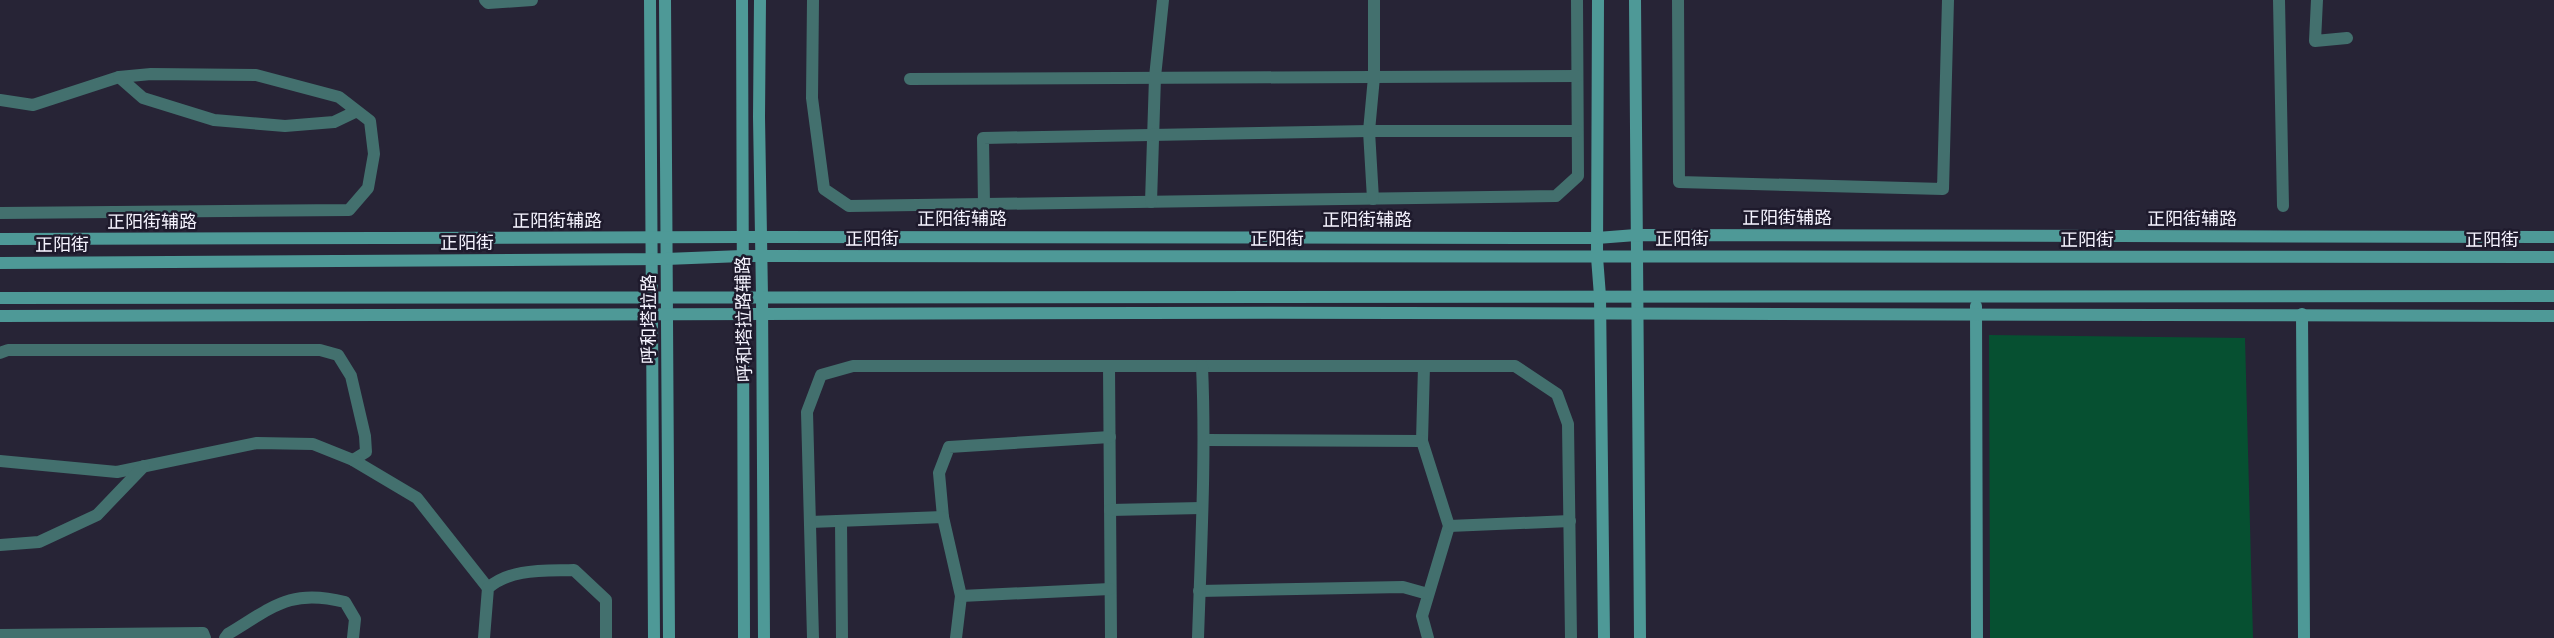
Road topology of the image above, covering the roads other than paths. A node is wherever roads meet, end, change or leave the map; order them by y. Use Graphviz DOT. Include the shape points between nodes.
graph roads {
  1 [pos="485,0"];
  2 [pos="532,0"];
  3 [pos="650,0"];
  4 [pos="665,0"];
  5 [pos="742,0"];
  6 [pos="760,0"];
  7 [pos="813,0"];
  8 [pos="1164,0"];
  9 [pos="1374,0"];
  10 [pos="1577,0"];
  11 [pos="1598,0"];
  12 [pos="1635,0"];
  13 [pos="1678,0"];
  14 [pos="1948,0"];
  15 [pos="2279,0"];
  16 [pos="2317,0"];
  17 [pos="2347,38"];
  18 [pos="1577,76"];
  19 [pos="119,77"];
  20 [pos="1155,77"];
  21 [pos="1374,77"];
  22 [pos="910,79"];
  23 [pos="0,100"];
  24 [pos="357,111"];
  25 [pos="1369,131"];
  26 [pos="1577,131"];
  27 [pos="1154,137"];
  28 [pos="1373,199"];
  29 [pos="1151,202"];
  30 [pos="984,204"];
  31 [pos="2283,206"];
  32 [pos="0,213"];
  33 [pos="1636,235"];
  34 [pos="742,236"];
  35 [pos="761,236"];
  36 [pos="2554,237"];
  37 [pos="652,238"];
  38 [pos="666,238"];
  39 [pos="1597,238"];
  40 [pos="0,239"];
  41 [pos="742,256"];
  42 [pos="761,256"];
  43 [pos="1597,257"];
  44 [pos="1636,257"];
  45 [pos="2554,257"];
  46 [pos="652,259"];
  47 [pos="666,259"];
  48 [pos="0,263"];
  49 [pos="1975,295"];
  50 [pos="743,296"];
  51 [pos="762,296"];
  52 [pos="1600,296"];
  53 [pos="1636,296"];
  54 [pos="2554,296"];
  55 [pos="0,298"];
  56 [pos="652,298"];
  57 [pos="667,299"];
  58 [pos="743,312"];
  59 [pos="762,312"];
  60 [pos="1600,312"];
  61 [pos="1636,312"];
  62 [pos="1976,312"];
  63 [pos="652,314"];
  64 [pos="667,314"];
  65 [pos="2302,314"];
  66 [pos="0,316"];
  67 [pos="2554,316"];
  68 [pos="0,353"];
  69 [pos="1109,366"];
  70 [pos="1202,366"];
  71 [pos="1424,366"];
  72 [pos="1110,437"];
  73 [pos="1205,440"];
  74 [pos="1422,441"];
  75 [pos="353,460"];
  76 [pos="0,461"];
  77 [pos="144,466"];
  78 [pos="1201,508"];
  79 [pos="1110,510"];
  80 [pos="944,517"];
  81 [pos="842,521"];
  82 [pos="1570,521"];
  83 [pos="810,522"];
  84 [pos="1449,526"];
  85 [pos="0,545"];
  86 [pos="488,588"];
  87 [pos="1110,589"];
  88 [pos="1199,591"];
  89 [pos="1428,594"];
  90 [pos="961,596"];
  91 [pos="0,635"];
  92 [pos="205,638"];
  93 [pos="225,638"];
  94 [pos="353,638"];
  95 [pos="484,638"];
  96 [pos="606,638"];
  97 [pos="654,638"];
  98 [pos="669,638"];
  99 [pos="744,638"];
  100 [pos="764,638"];
  101 [pos="813,638"];
  102 [pos="842,638"];
  103 [pos="956,638"];
  104 [pos="1111,638"];
  105 [pos="1198,638"];
  106 [pos="1428,638"];
  107 [pos="1571,638"];
  108 [pos="1604,638"];
  109 [pos="1640,638"];
  110 [pos="1977,638"];
  111 [pos="2304,638"];
  1 -- 2 [label="street" via="488,3"];
  3 -- 37 [label="street"];
  4 -- 38 [label="street, 呼和塔拉路"];
  5 -- 34 [label="street"];
  6 -- 35 [label="street, 呼和塔拉路辅路"];
  7 -- 30 [label="street" via="812,98 824,189 849,206"];
  8 -- 20 [label="street"];
  9 -- 21 [label="street"];
  10 -- 18 [label="street"];
  11 -- 39 [label="street"];
  12 -- 33 [label="street"];
  13 -- 14 [label="street" via="1679,182 1943,188"];
  15 -- 31 [label="street"];
  16 -- 17 [label="street" via="2315,41"];
  18 -- 21 [label="street"];
  18 -- 26 [label="street"];
  19 -- 23 [label="street" via="33,105"];
  19 -- 24 [label="street" via="151,74 256,75 339,97"];
  19 -- 24 [label="street" via="143,98 214,120 285,126 334,122"];
  20 -- 21 [label="street"];
  20 -- 22 [label="street"];
  20 -- 27 [label="street"];
  21 -- 25 [label="street"];
  24 -- 32 [label="street" via="370,121 374,154 368,188 349,210"];
  25 -- 26 [label="street"];
  25 -- 27 [label="street"];
  25 -- 28 [label="street"];
  26 -- 28 [label="street" via="1578,176 1556,196"];
  27 -- 29 [label="street"];
  27 -- 30 [label="street" via="983,138"];
  28 -- 29 [label="street"];
  29 -- 30 [label="street"];
  33 -- 36 [label="street, 正阳街辅路"];
  33 -- 39 [label="street, 正阳街辅路"];
  33 -- 44 [label="street"];
  34 -- 35 [label="street, 正阳街辅路"];
  34 -- 38 [label="street, 正阳街辅路"];
  34 -- 41 [label="street"];
  35 -- 39 [label="street, 正阳街辅路"];
  35 -- 42 [label="street, 呼和塔拉路辅路"];
  37 -- 38 [label="street, 正阳街辅路"];
  37 -- 40 [label="street, 正阳街辅路"];
  37 -- 46 [label="street"];
  38 -- 47 [label="street, 呼和塔拉路"];
  39 -- 43 [label="street"];
  41 -- 42 [label="street, 正阳街"];
  41 -- 47 [label="street, 正阳街"];
  41 -- 50 [label="street"];
  42 -- 43 [label="street, 正阳街"];
  42 -- 51 [label="street, 呼和塔拉路辅路"];
  43 -- 44 [label="street, 正阳街"];
  43 -- 52 [label="street"];
  44 -- 45 [label="street, 正阳街"];
  44 -- 53 [label="street"];
  46 -- 47 [label="street, 正阳街"];
  46 -- 48 [label="street, 正阳街"];
  46 -- 56 [label="street"];
  47 -- 57 [label="street, 呼和塔拉路"];
  49 -- 53 [label="street"];
  49 -- 54 [label="street"];
  49 -- 62 [label="street"];
  50 -- 51 [label="street"];
  50 -- 57 [label="street"];
  50 -- 58 [label="street"];
  51 -- 52 [label="street"];
  51 -- 59 [label="street, 呼和塔拉路辅路"];
  52 -- 53 [label="street"];
  52 -- 60 [label="street"];
  53 -- 61 [label="street"];
  55 -- 56 [label="street"];
  56 -- 57 [label="street"];
  56 -- 63 [label="street"];
  57 -- 64 [label="street, 呼和塔拉路"];
  58 -- 59 [label="street"];
  58 -- 64 [label="street"];
  58 -- 99 [label="street"];
  59 -- 60 [label="street"];
  59 -- 100 [label="street, 呼和塔拉路辅路"];
  60 -- 61 [label="street"];
  60 -- 108 [label="street"];
  61 -- 62 [label="street"];
  61 -- 109 [label="street"];
  62 -- 65 [label="street"];
  62 -- 110 [label="street"];
  63 -- 64 [label="street"];
  63 -- 66 [label="street"];
  63 -- 97 [label="street"];
  64 -- 98 [label="street, 呼和塔拉路"];
  65 -- 67 [label="street"];
  65 -- 111 [label="street"];
  68 -- 75 [label="street" via="8,350 320,350 338,355 351,376 365,436 366,452"];
  69 -- 70 [label="street"];
  69 -- 72 [label="street"];
  69 -- 83 [label="street" via="853,366 820,375 807,412"];
  70 -- 71 [label="street"];
  70 -- 73 [label="street"];
  71 -- 74 [label="street"];
  71 -- 82 [label="street" via="1515,366 1557,394 1568,424"];
  72 -- 79 [label="street"];
  72 -- 80 [label="street" via="948,447 939,472"];
  73 -- 74 [label="street"];
  73 -- 78 [label="street"];
  74 -- 84 [label="street"];
  75 -- 77 [label="street" via="313,444 257,442"];
  75 -- 86 [label="street" via="417,498"];
  76 -- 77 [label="street" via="117,472"];
  77 -- 85 [label="street" via="98,515 39,542"];
  78 -- 79 [label="street"];
  78 -- 88 [label="street"];
  79 -- 87 [label="street"];
  80 -- 81 [label="street"];
  80 -- 90 [label="street"];
  81 -- 83 [label="street"];
  81 -- 102 [label="street"];
  82 -- 84 [label="street"];
  82 -- 107 [label="street"];
  83 -- 101 [label="street"];
  84 -- 89 [label="street"];
  86 -- 95 [label="street"];
  86 -- 96 [label="street" via="497,580 530,571 574,570 606,600"];
  87 -- 90 [label="street"];
  87 -- 104 [label="street"];
  88 -- 89 [label="street" via="1403,587"];
  88 -- 105 [label="street"];
  89 -- 106 [label="street" via="1422,616"];
  90 -- 103 [label="street"];
  91 -- 92 [label="street" via="202,633"];
  93 -- 94 [label="street" via="287,599 322,596 345,602 354,619"];
}
